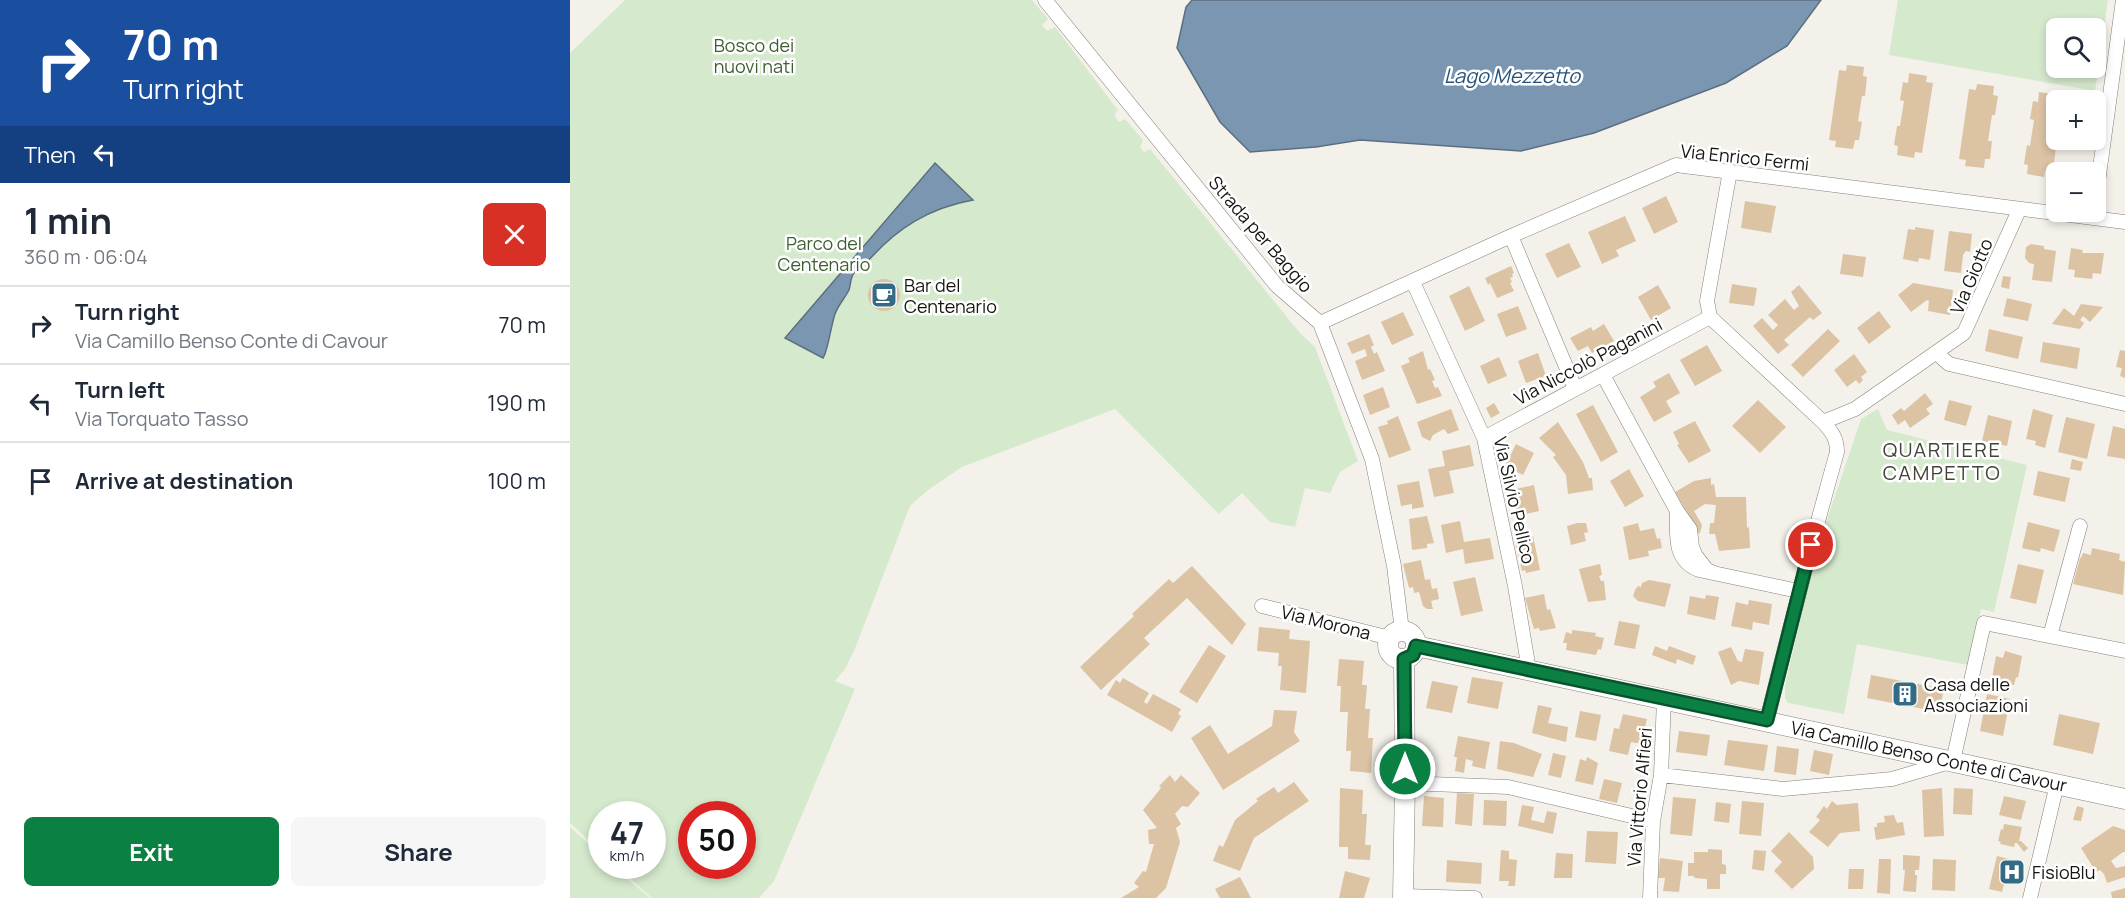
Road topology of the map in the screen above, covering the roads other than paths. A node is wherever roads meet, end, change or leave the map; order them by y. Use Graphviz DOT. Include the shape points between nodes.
graph roads {
  1 [pos="1045,0"];
  2 [pos="2123,0"];
  3 [pos="2101,162"];
  4 [pos="1730,171"];
  5 [pos="2019,210"];
  6 [pos="2046,212"];
  7 [pos="2106,218"];
  8 [pos="2125,222"];
  9 [pos="1511,236"];
  10 [pos="1413,282"];
  11 [pos="1710,317"];
  12 [pos="1320,323"];
  13 [pos="1939,352"];
  14 [pos="1603,375"];
  15 [pos="1575,388"];
  16 [pos="2125,404"];
  17 [pos="1855,409"];
  18 [pos="1823,422"];
  19 [pos="1835,436"];
  20 [pos="1484,438"];
  21 [pos="2080,526"];
  22 [pos="1798,591"];
  23 [pos="1262,606"];
  24 [pos="1396,635"];
  25 [pos="2050,636"];
  26 [pos="2125,651"];
  27 [pos="1410,652"];
  28 [pos="1526,668"];
  29 [pos="1664,699"];
  30 [pos="1767,720"];
  31 [pos="1953,761"];
  32 [pos="1661,775"];
  33 [pos="1405,783"];
  34 [pos="2057,784"];
  35 [pos="2125,799"];
  36 [pos="1653,821"];
  37 [pos="1403,897"];
  38 [pos="1476,898"];
  39 [pos="1650,898"];
  40 [pos="2030,898"];
  1 -- 12 [label="street, Strada per Baggio" via="1276,286"];
  2 -- 3 [label="street"];
  4 -- 5 [label="street, Via Enrico Fermi"];
  4 -- 9 [label="street, Via Enrico Fermi" via="1676,165"];
  4 -- 11 [label="street" via="1707,301"];
  5 -- 6 [label="street, Via Enrico Fermi"];
  5 -- 13 [label="street, Via Giotto" via="1969,327"];
  7 -- 8 [label="street, Via Enrico Fermi"];
  9 -- 10 [label="street, Via Enrico Fermi"];
  9 -- 15 [label="street"];
  10 -- 12 [label="street, Via Enrico Fermi"];
  10 -- 20 [label="street, Via Silvio Pellico"];
  11 -- 14 [label="street, Via Niccolò Paganini"];
  11 -- 18 [label="street"];
  12 -- 24 [label="street" via="1372,459 1394,566"];
  13 -- 16 [label="street" via="1949,364"];
  13 -- 17 [label="street, Via Giotto"];
  14 -- 15 [label="street, Via Niccolò Paganini"];
  14 -- 22 [label="street" via="1677,511 1679,553 1695,569"];
  15 -- 20 [label="street, Via Niccolò Paganini"];
  17 -- 18 [label="street, Via Giotto"];
  17 -- 19 [label="street, Via Giotto"];
  18 -- 19 [label="street"];
  19 -- 22 [label="street" via="1837,452"];
  20 -- 28 [label="street, Via Silvio Pellico" via="1515,586"];
  21 -- 25 [label="street"];
  22 -- 30 [label="street"];
  23 -- 24 [label="street, Via Morona"];
  24 -- 27 [label="main road" via="1388,645 1391,653 1396,658"];
  25 -- 26 [label="street"];
  25 -- 31 [label="street" via="1984,623"];
  27 -- 28 [label="main road, Via Camillo Benso Conte di Cavour"];
  27 -- 33 [label="main road"];
  28 -- 29 [label="main road, Via Camillo Benso Conte di Cavour"];
  29 -- 30 [label="main road, Via Camillo Benso Conte di Cavour"];
  29 -- 32 [label="street, Via Vittorio Alfieri"];
  30 -- 31 [label="main road, Via Camillo Benso Conte di Cavour"];
  31 -- 32 [label="street" via="1892,779 1783,789"];
  31 -- 34 [label="main road, Via Camillo Benso Conte di Cavour"];
  32 -- 36 [label="street, Via Vittorio Alfieri"];
  33 -- 36 [label="street" via="1508,787"];
  33 -- 37 [label="main road"];
  34 -- 35 [label="main road, Via Camillo Benso Conte di Cavour"];
  34 -- 40 [label="street"];
  36 -- 39 [label="street, Via Vittorio Alfieri"];
  37 -- 38 [label="street"];
}
